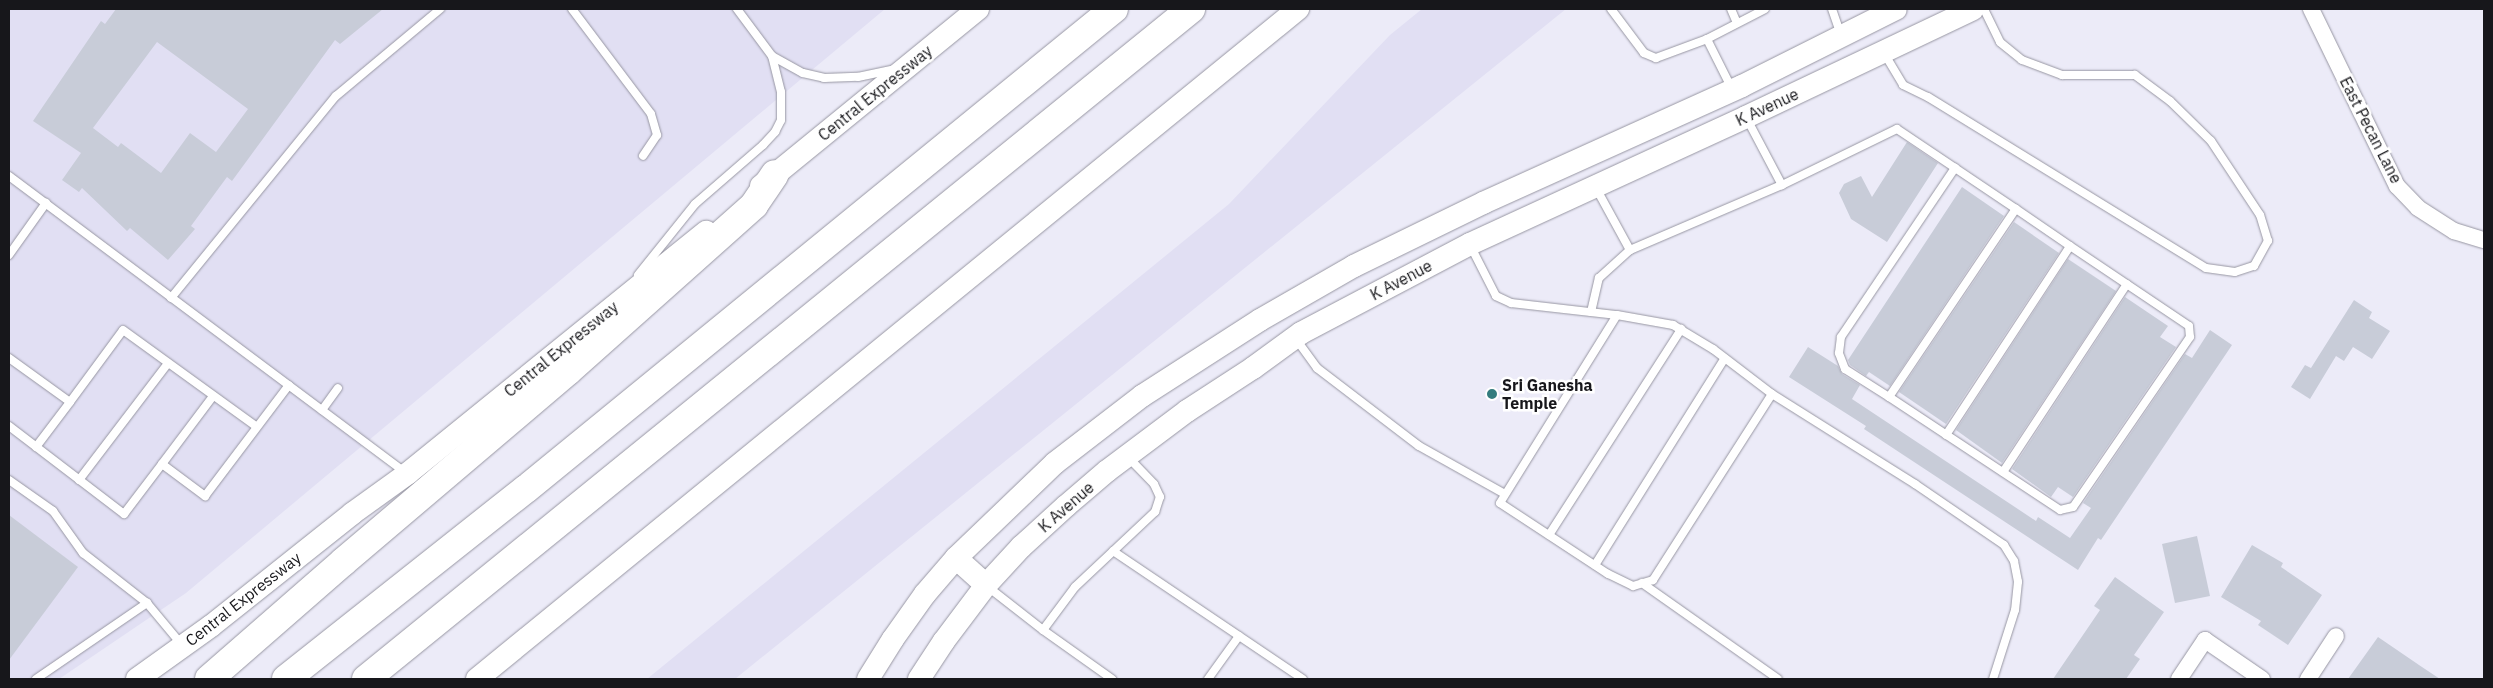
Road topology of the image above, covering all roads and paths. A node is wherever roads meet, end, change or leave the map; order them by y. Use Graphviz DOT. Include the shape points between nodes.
graph roads {
  1 [pos="440,9"];
  2 [pos="572,9"];
  3 [pos="737,9"];
  4 [pos="978,9"];
  5 [pos="1114,9"];
  6 [pos="1191,9"];
  7 [pos="1298,9"];
  8 [pos="1611,9"];
  9 [pos="1731,9"];
  10 [pos="1765,9"];
  11 [pos="1832,9"];
  12 [pos="1896,9"];
  13 [pos="1973,9"];
  14 [pos="1984,9"];
  15 [pos="2311,9"];
  16 [pos="1737,23"];
  17 [pos="1841,35"];
  18 [pos="1707,39"];
  19 [pos="1883,52"];
  20 [pos="772,56"];
  21 [pos="905,68"];
  22 [pos="1732,90"];
  23 [pos="1746,117"];
  24 [pos="643,156"];
  25 [pos="1956,168"];
  26 [pos="775,174"];
  27 [pos="9,176"];
  28 [pos="1782,185"];
  29 [pos="1595,186"];
  30 [pos="46,203"];
  31 [pos="2016,209"];
  32 [pos="2484,240"];
  33 [pos="1470,244"];
  34 [pos="2070,246"];
  35 [pos="1630,250"];
  36 [pos="9,255"];
  37 [pos="2127,284"];
  38 [pos="172,298"];
  39 [pos="612,308"];
  40 [pos="1591,312"];
  41 [pos="1617,315"];
  42 [pos="1681,329"];
  43 [pos="1295,337"];
  44 [pos="9,358"];
  45 [pos="1725,358"];
  46 [pos="168,363"];
  47 [pos="288,385"];
  48 [pos="338,388"];
  49 [pos="1772,394"];
  50 [pos="213,396"];
  51 [pos="1889,398"];
  52 [pos="70,402"];
  53 [pos="322,410"];
  54 [pos="9,426"];
  55 [pos="257,428"];
  56 [pos="1946,434"];
  57 [pos="36,447"];
  58 [pos="1127,456"];
  59 [pos="162,464"];
  60 [pos="2003,472"];
  61 [pos="407,474"];
  62 [pos="9,480"];
  63 [pos="79,480"];
  64 [pos="1505,494"];
  65 [pos="1549,535"];
  66 [pos="1113,551"];
  67 [pos="956,558"];
  68 [pos="1594,565"];
  69 [pos="1642,583"];
  70 [pos="986,585"];
  71 [pos="147,602"];
  72 [pos="1043,630"];
  73 [pos="1239,636"];
  74 [pos="2336,636"];
  75 [pos="183,646"];
  76 [pos="36,679"];
  77 [pos="137,679"];
  78 [pos="209,679"];
  79 [pos="286,679"];
  80 [pos="366,679"];
  81 [pos="477,679"];
  82 [pos="868,679"];
  83 [pos="919,679"];
  84 [pos="1112,679"];
  85 [pos="1208,679"];
  86 [pos="1302,679"];
  87 [pos="1778,679"];
  88 [pos="1993,679"];
  89 [pos="2179,679"];
  90 [pos="2262,679"];
  91 [pos="2308,679"];
  1 -- 38 [label="lane" via="336,96"];
  2 -- 24 [label="lane" via="651,114 657,135"];
  3 -- 20 [label="lane"];
  4 -- 21 [label="main road, Central Expressway"];
  5 -- 79 [label="highway" via="526,489"];
  6 -- 80 [label="highway"];
  7 -- 81 [label="main road"];
  8 -- 18 [label="lane" via="1644,53 1656,58"];
  9 -- 16 [label="lane"];
  10 -- 16 [label="lane"];
  11 -- 17 [label="lane"];
  12 -- 17 [label="main road, K Avenue"];
  13 -- 19 [label="main road, K Avenue"];
  14 -- 19 [label="lane" via="2000,42 2022,60 2062,75 2135,74 2170,101 2211,140 2260,215 2268,240 2254,266 2235,272 2206,268 1928,97 1903,85"];
  15 -- 32 [label="street, East Pecan Lane" via="2397,186 2418,208 2454,230"];
  16 -- 18 [label="lane"];
  17 -- 22 [label="main road, K Avenue"];
  18 -- 22 [label="lane"];
  19 -- 23 [label="main road, K Avenue"];
  20 -- 21 [label="lane" via="803,73 824,78 858,77"];
  20 -- 39 [label="lane" via="781,92 781,120 775,132 695,204"];
  21 -- 26 [label="main road, Central Expressway"];
  22 -- 23 [label="main road"];
  22 -- 67 [label="main road, K Avenue" via="1474,207 1354,266 1260,320 1103,424 1055,462"];
  23 -- 28 [label="lane"];
  23 -- 29 [label="main road, K Avenue"];
  25 -- 28 [label="lane" via="1897,128"];
  25 -- 31 [label="lane"];
  25 -- 51 [label="lane" via="1840,336 1839,353 1846,368"];
  26 -- 39 [label="main road, Central Expressway"];
  26 -- 78 [label="highway" via="754,205 568,371"];
  27 -- 30 [label="lane"];
  28 -- 35 [label="lane"];
  29 -- 33 [label="main road, K Avenue"];
  29 -- 35 [label="lane"];
  30 -- 36 [label="lane"];
  30 -- 38 [label="lane"];
  31 -- 34 [label="lane"];
  31 -- 51 [label="lane"];
  33 -- 40 [label="lane" via="1496,296 1511,303"];
  33 -- 43 [label="main road, K Avenue"];
  34 -- 37 [label="lane"];
  34 -- 56 [label="lane"];
  35 -- 40 [label="lane" via="1599,278"];
  37 -- 60 [label="lane"];
  37 -- 60 [label="lane" via="2189,326 2190,337 2073,507 2060,510"];
  38 -- 47 [label="lane"];
  39 -- 61 [label="main road, Central Expressway"];
  40 -- 41 [label="lane"];
  41 -- 42 [label="lane" via="1673,324"];
  41 -- 64 [label="lane"];
  42 -- 45 [label="lane"];
  42 -- 65 [label="lane"];
  43 -- 58 [label="main road, K Avenue"];
  43 -- 64 [label="lane" via="1317,368 1411,440"];
  44 -- 52 [label="lane"];
  45 -- 49 [label="lane"];
  45 -- 68 [label="lane"];
  46 -- 50 [label="lane"];
  46 -- 52 [label="lane" via="123,330"];
  46 -- 63 [label="lane"];
  47 -- 53 [label="lane"];
  47 -- 55 [label="lane"];
  48 -- 53 [label="lane"];
  49 -- 69 [label="lane" via="1653,580"];
  49 -- 88 [label="lane" via="1915,484 2004,545 2014,561 2017,592 2015,610"];
  50 -- 55 [label="lane"];
  50 -- 59 [label="lane"];
  51 -- 56 [label="lane"];
  52 -- 57 [label="lane"];
  53 -- 61 [label="lane"];
  54 -- 57 [label="lane"];
  55 -- 59 [label="lane" via="206,496"];
  56 -- 60 [label="lane"];
  57 -- 63 [label="lane"];
  58 -- 66 [label="lane" via="1154,484 1160,497 1155,512"];
  58 -- 70 [label="main road, K Avenue" via="1021,547"];
  59 -- 63 [label="lane" via="124,514"];
  61 -- 75 [label="main road, Central Expressway"];
  62 -- 71 [label="lane" via="53,511 83,553"];
  64 -- 65 [label="lane" via="1500,503"];
  65 -- 68 [label="lane"];
  66 -- 72 [label="lane" via="1075,587"];
  66 -- 73 [label="lane"];
  67 -- 70 [label="main road"];
  67 -- 82 [label="main road, K Avenue" via="893,639"];
  68 -- 69 [label="lane" via="1632,586"];
  69 -- 87 [label="lane"];
  70 -- 72 [label="lane"];
  70 -- 83 [label="main road, K Avenue"];
  71 -- 75 [label="lane"];
  71 -- 76 [label="lane"];
  72 -- 84 [label="lane"];
  73 -- 85 [label="lane"];
  73 -- 86 [label="lane"];
  74 -- 91 [label="street"];
  75 -- 77 [label="main road, Central Expressway"];
  89 -- 90 [label="street" via="2205,640"];
}
